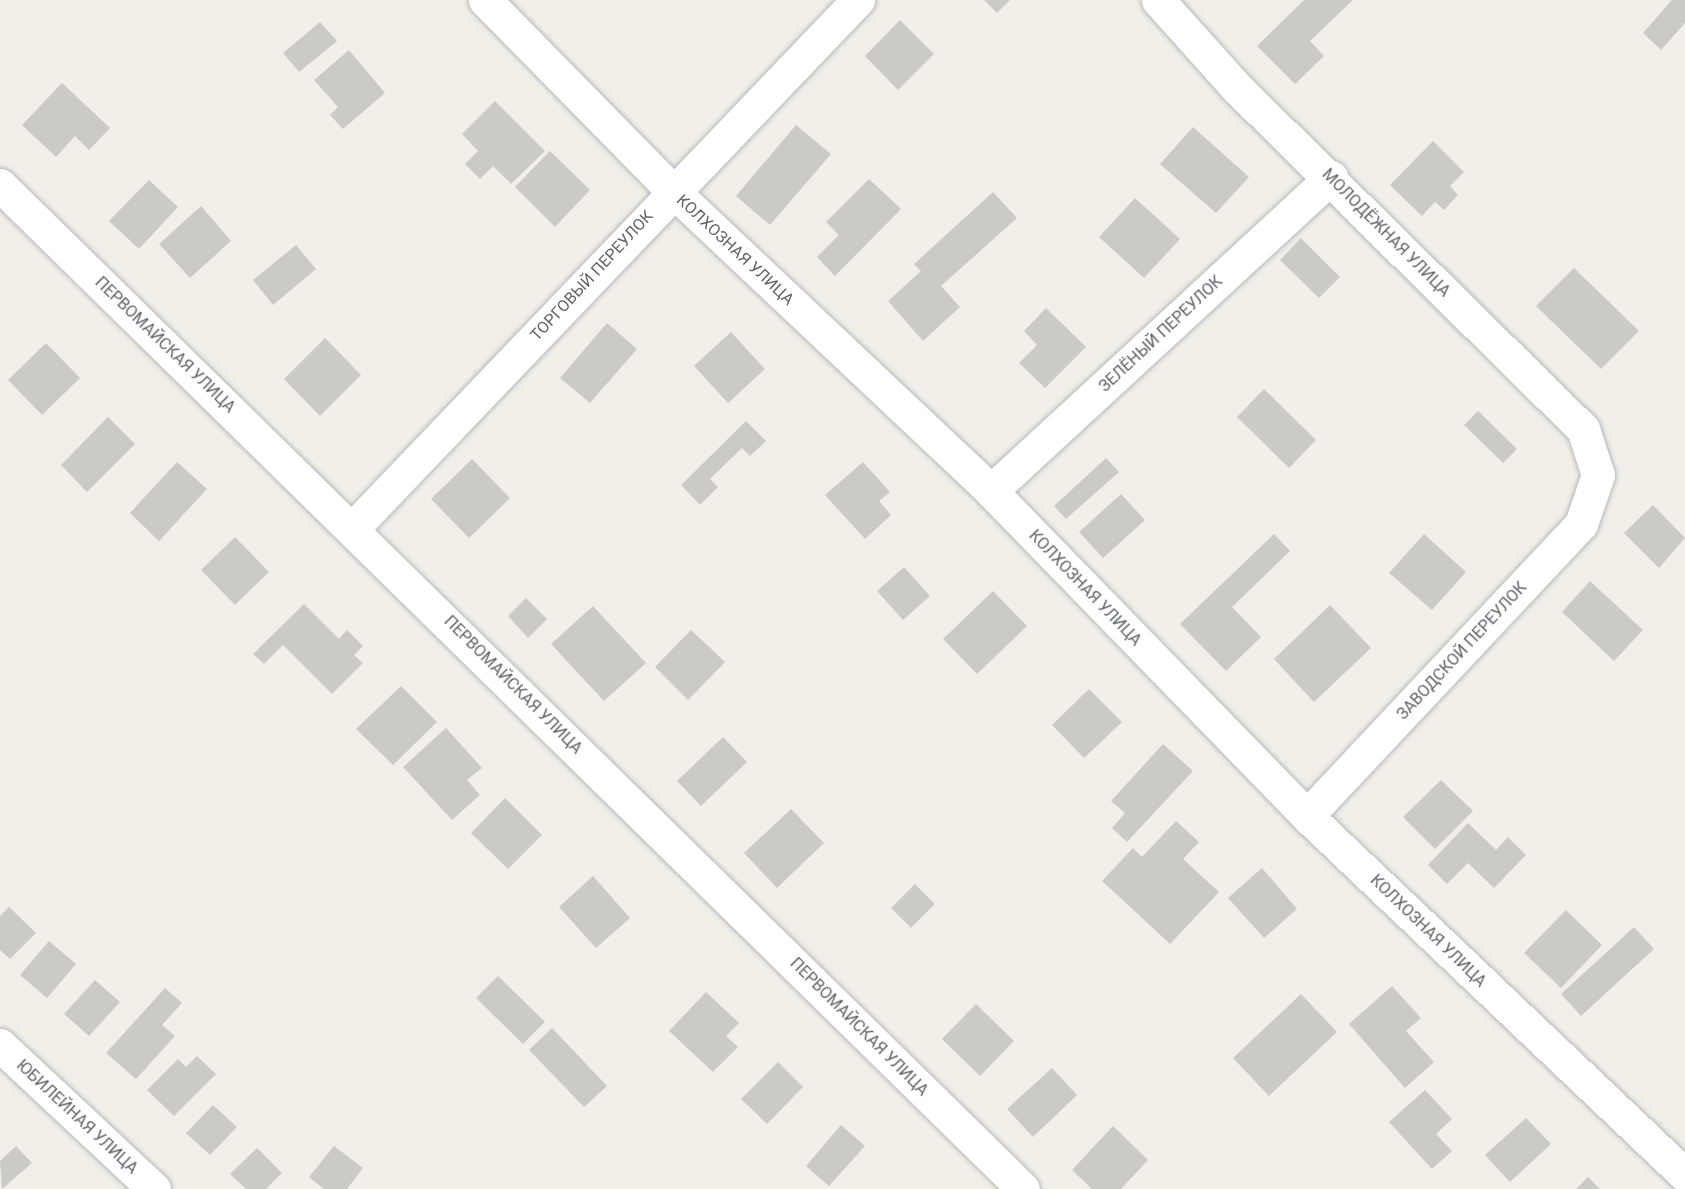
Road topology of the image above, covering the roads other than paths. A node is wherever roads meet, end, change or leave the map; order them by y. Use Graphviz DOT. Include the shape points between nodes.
graph roads {
  1 [pos="485,0"];
  2 [pos="858,0"];
  3 [pos="1158,0"];
  4 [pos="1331,177"];
  5 [pos="0,185"];
  6 [pos="672,190"];
  7 [pos="1598,475"];
  8 [pos="991,491"];
  9 [pos="353,528"];
  10 [pos="1307,816"];
  11 [pos="0,1045"];
  12 [pos="1685,1175"];
  13 [pos="154,1189"];
  14 [pos="1023,1189"];
  1 -- 6 [label="street, КОЛХОЗНАЯ УЛИЦА"];
  2 -- 6 [label="street, ТОРГОВЫЙ ПЕРЕУЛОК"];
  3 -- 4 [label="street, МОЛОДЁЖНАЯ УЛИЦА" via="1236,87"];
  4 -- 7 [label="street, МОЛОДЁЖНАЯ УЛИЦА" via="1583,429"];
  4 -- 8 [label="street, ЗЕЛЁНЫЙ ПЕРЕУЛОК"];
  5 -- 9 [label="street, ПЕРВОМАЙСКАЯ УЛИЦА"];
  6 -- 8 [label="street, КОЛХОЗНАЯ УЛИЦА"];
  6 -- 9 [label="street, ТОРГОВЫЙ ПЕРЕУЛОК"];
  7 -- 10 [label="street, ЗАВОДСКОЙ ПЕРЕУЛОК" via="1581,524"];
  8 -- 10 [label="street, КОЛХОЗНАЯ УЛИЦА"];
  9 -- 14 [label="street, ПЕРВОМАЙСКАЯ УЛИЦА"];
  10 -- 12 [label="street, КОЛХОЗНАЯ УЛИЦА"];
  11 -- 13 [label="street, ЮБИЛЕЙНАЯ УЛИЦА"];
}
